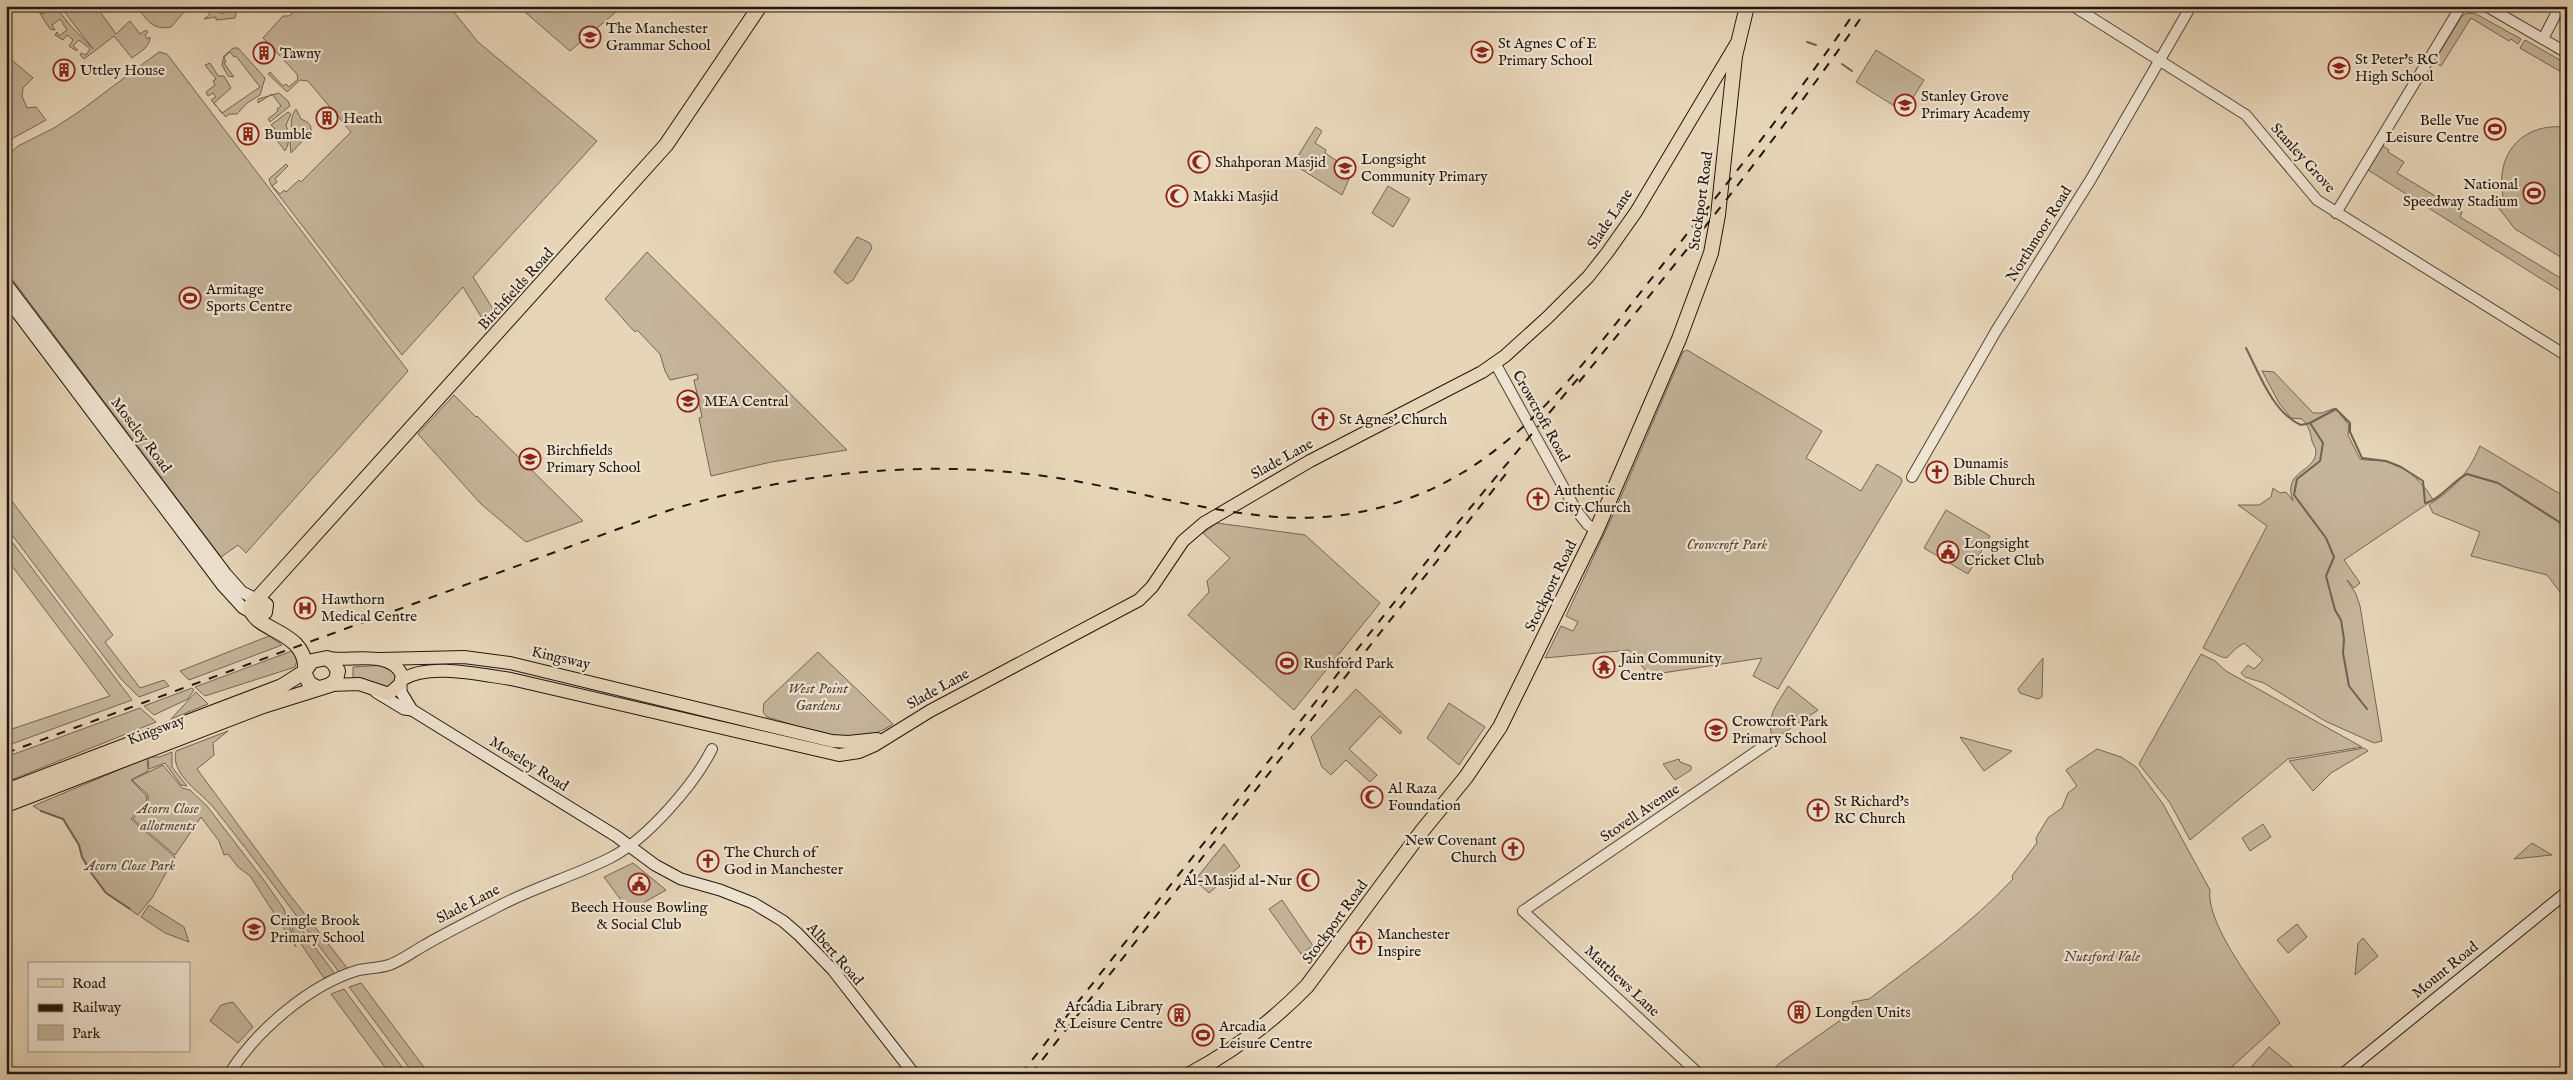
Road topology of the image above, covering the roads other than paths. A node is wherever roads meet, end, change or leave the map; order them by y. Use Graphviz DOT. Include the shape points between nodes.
graph roads {
  1 [pos="760,6"];
  2 [pos="1747,6"];
  3 [pos="2072,6"];
  4 [pos="2191,6"];
  5 [pos="2461,6"];
  6 [pos="2486,6"];
  7 [pos="2560,6"];
  8 [pos="2543,38"];
  9 [pos="1738,41"];
  10 [pos="2567,53"];
  11 [pos="2158,59"];
  12 [pos="1712,82"];
  13 [pos="1732,83"];
  14 [pos="2336,213"];
  15 [pos="6,283"];
  16 [pos="6,298"];
  17 [pos="2567,356"];
  18 [pos="1495,362"];
  19 [pos="1912,477"];
  20 [pos="1596,531"];
  21 [pos="261,602"];
  22 [pos="253,614"];
  23 [pos="288,638"];
  24 [pos="327,658"];
  25 [pos="380,659"];
  26 [pos="304,671"];
  27 [pos="401,681"];
  28 [pos="324,687"];
  29 [pos="373,690"];
  30 [pos="412,710"];
  31 [pos="732,716"];
  32 [pos="886,738"];
  33 [pos="1774,740"];
  34 [pos="157,741"];
  35 [pos="832,741"];
  36 [pos="712,749"];
  37 [pos="846,755"];
  38 [pos="6,791"];
  39 [pos="6,805"];
  40 [pos="629,846"];
  41 [pos="2567,892"];
  42 [pos="1522,911"];
  43 [pos="229,1074"];
  44 [pos="914,1074"];
  45 [pos="1190,1074"];
  46 [pos="1699,1074"];
  47 [pos="2343,1074"];
  1 -- 21 [label="highway, Birchfields Road" via="666,145 277,577"];
  2 -- 9 [label="highway, Stockport Road"];
  3 -- 11 [label="street, Stanley Grove"];
  4 -- 11 [label="street, Northmoor Road"];
  5 -- 14 [label="street"];
  6 -- 8 [label="street"];
  7 -- 8 [label="street"];
  8 -- 10 [label="street"];
  9 -- 12 [label="main road, Slade Lane"];
  9 -- 13 [label="highway, Stockport Road"];
  11 -- 14 [label="street, Stanley Grove" via="2246,115 2317,200"];
  11 -- 19 [label="street, Northmoor Road" via="2091,178 1996,331"];
  12 -- 13 [label="main road" via="1724,80"];
  12 -- 18 [label="main road, Slade Lane" via="1636,212 1588,277 1548,317"];
  13 -- 20 [label="highway, Stockport Road" via="1711,253 1679,339"];
  14 -- 17 [label="street, Stanley Grove"];
  15 -- 21 [label="main road, Moseley Road" via="226,574 242,592"];
  16 -- 22 [label="main road, Moseley Road" via="222,585"];
  18 -- 20 [label="street, Crowcroft Road" via="1576,510"];
  18 -- 32 [label="main road, Slade Lane" via="1204,522 1183,541 1152,587 1138,600"];
  20 -- 45 [label="highway, Stockport Road" via="1500,727 1466,777 1307,986 1248,1038"];
  21 -- 22 [label="highway" via="263,614"];
  21 -- 23 [label="highway, Moseley Road"];
  22 -- 23 [label="highway, Moseley Road"];
  23 -- 24 [label="highway, Moseley Road"];
  23 -- 26 [label="highway, Moseley Road" via="302,653"];
  24 -- 25 [label="main road, Kingsway"];
  24 -- 26 [label="highway" via="312,661"];
  24 -- 28 [label="highway" via="338,671 338,677"];
  25 -- 27 [label="main road" via="397,666 402,675"];
  25 -- 31 [label="main road, Kingsway" via="464,657 510,663"];
  26 -- 28 [label="highway" via="309,682"];
  26 -- 34 [label="highway, Kingsway" via="282,686 168,729"];
  27 -- 29 [label="main road, Kingsway" via="392,693"];
  27 -- 30 [label="main road" via="401,692"];
  27 -- 37 [label="main road, Kingsway" via="414,673 425,672 460,672 511,679"];
  28 -- 29 [label="main road, Kingsway" via="359,684"];
  28 -- 34 [label="highway, Kingsway" via="263,706 181,738"];
  29 -- 30 [label="main road, Moseley Road" via="404,709"];
  30 -- 40 [label="main road, Moseley Road"];
  31 -- 35 [label="main road, Slade Lane"];
  32 -- 35 [label="main road, Slade Lane"];
  32 -- 37 [label="main road, Slade Lane"];
  33 -- 42 [label="street, Stovell Avenue"];
  34 -- 38 [label="highway, Kingsway"];
  34 -- 39 [label="highway, Kingsway"];
  35 -- 37 [label="main road" via="844,746"];
  36 -- 40 [label="street, Slade Lane" via="706,762 682,792 645,834"];
  40 -- 43 [label="street, Slade Lane" via="611,857 502,904 390,965 359,970 326,983 264,1028 244,1050"];
  40 -- 44 [label="main road, Albert Road" via="654,865 681,879 746,899 791,927 833,970"];
  41 -- 47 [label="main road, Mount Road"];
  42 -- 46 [label="street, Matthews Lane"];
}
